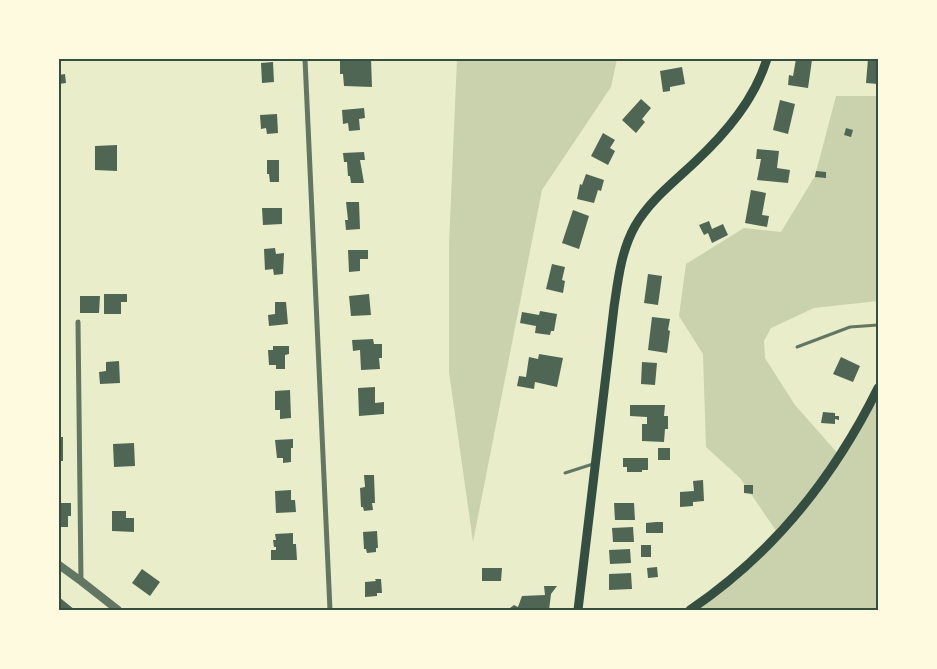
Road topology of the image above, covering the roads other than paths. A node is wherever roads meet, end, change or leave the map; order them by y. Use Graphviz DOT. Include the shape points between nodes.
graph roads {
  1 [pos="305,59"];
  2 [pos="767,59"];
  3 [pos="78,322"];
  4 [pos="878,325"];
  5 [pos="797,347"];
  6 [pos="878,388"];
  7 [pos="596,463"];
  8 [pos="565,473"];
  9 [pos="59,565"];
  10 [pos="81,581"];
  11 [pos="118,610"];
  12 [pos="330,610"];
  13 [pos="578,610"];
  14 [pos="690,610"];
  1 -- 12 [label="street"];
  2 -- 7 [label="main road" via="750,96 729,127 666,188 631,235 621,265"];
  3 -- 10 [label="street"];
  4 -- 5 [label="lane" via="850,327"];
  6 -- 14 [label="main road" via="841,456 796,516 748,564"];
  7 -- 8 [label="lane"];
  7 -- 13 [label="main road"];
  9 -- 10 [label="street"];
  10 -- 11 [label="street"];
}
